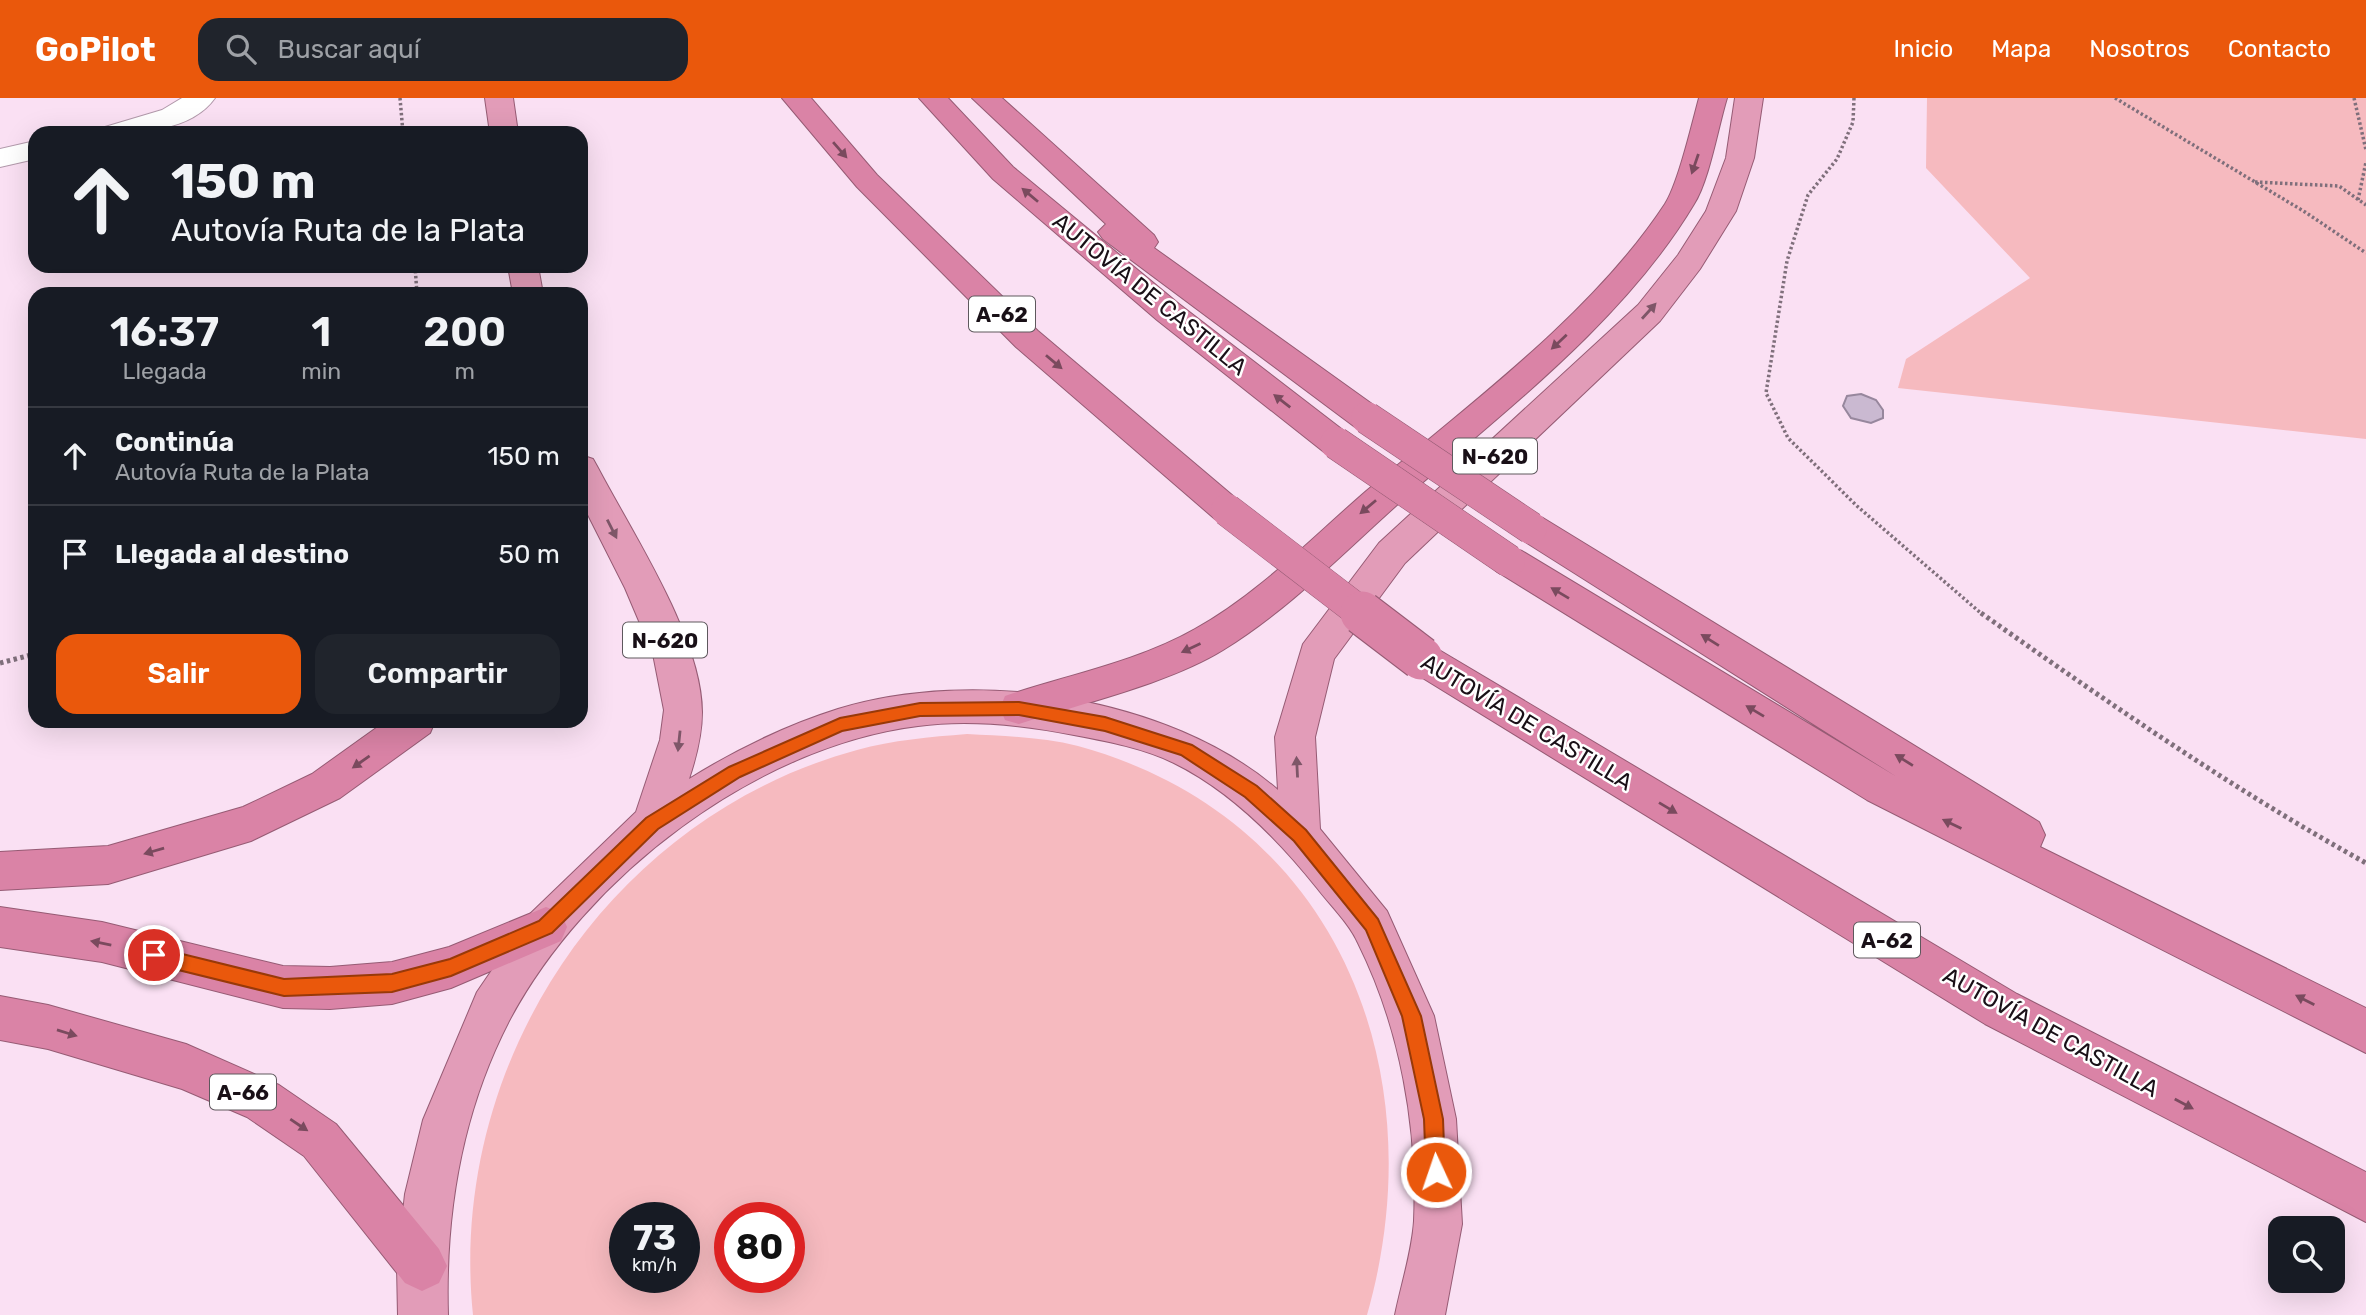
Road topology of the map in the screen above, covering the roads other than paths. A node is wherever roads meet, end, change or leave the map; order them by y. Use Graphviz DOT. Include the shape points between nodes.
graph roads {
  1 [pos="201,98"];
  2 [pos="499,98"];
  3 [pos="796,98"];
  4 [pos="933,98"];
  5 [pos="962,98"];
  6 [pos="986,98"];
  7 [pos="1713,98"];
  8 [pos="1749,98"];
  9 [pos="140,126"];
  10 [pos="503,126"];
  11 [pos="28,152"];
  12 [pos="0,158"];
  13 [pos="1225,316"];
  14 [pos="588,482"];
  15 [pos="1019,708"];
  16 [pos="406,728"];
  17 [pos="652,824"];
  18 [pos="1300,835"];
  19 [pos="0,872"];
  20 [pos="0,927"];
  21 [pos="546,927"];
  22 [pos="2211,951"];
  23 [pos="0,1018"];
  24 [pos="2366,1031"];
  25 [pos="2366,1198"];
  26 [pos="422,1266"];
  27 [pos="423,1315"];
  28 [pos="1420,1315"];
  1 -- 9 [label="street" via="172,117"];
  2 -- 10 [label="highway"];
  3 -- 25 [label="highway, AUTOVÍA DE CASTILLA / A-62, one-way, bridge" via="867,181 1027,339 1227,510 1421,658 2001,1009"];
  22 -- 4 [label="highway, AUTOVÍA DE CASTILLA, one-way, bridge" via="1881,788 1508,561 1336,443 1168,312 1003,173"];
  5 -- 13 [label="highway" via="1066,194"];
  6 -- 13 [label="highway"];
  7 -- 15 [label="highway, one-way" via="1682,201 1654,242 1613,292 1519,379 1268,597 1209,640 1160,662"];
  18 -- 8 [label="highway, N-620, one-way" via="1296,737 1317,655 1392,553 1648,313 1689,262 1721,211 1740,158"];
  11 -- 12 [label="street"];
  22 -- 13 [label="highway, one-way, bridge" via="1531,528"];
  14 -- 17 [label="highway, N-620, one-way" via="678,670 683,709 678,756"];
  15 -- 17 [label="highway, N-620" via="920,709 840,725 734,772"];
  15 -- 18 [label="highway, N-620" via="1105,724 1186,750 1251,792"];
  16 -- 19 [label="highway, one-way" via="326,786 251,823 108,865"];
  17 -- 21 [label="highway, N-620"];
  18 -- 28 [label="highway, N-620" via="1372,925 1412,1016 1433,1119 1438,1224"];
  21 -- 20 [label="highway, one-way" via="451,967 392,983 318,988 284,987 102,942"];
  21 -- 26 [label="highway, N-620" via="494,1007 446,1120 429,1194"];
  24 -- 22 [label="highway, AUTOVÍA DE CASTILLA, one-way"];
  23 -- 26 [label="highway, A-66, one-way" via="48,1027 186,1067 263,1101 320,1140"];
  26 -- 27 [label="highway, N-620"];
}
